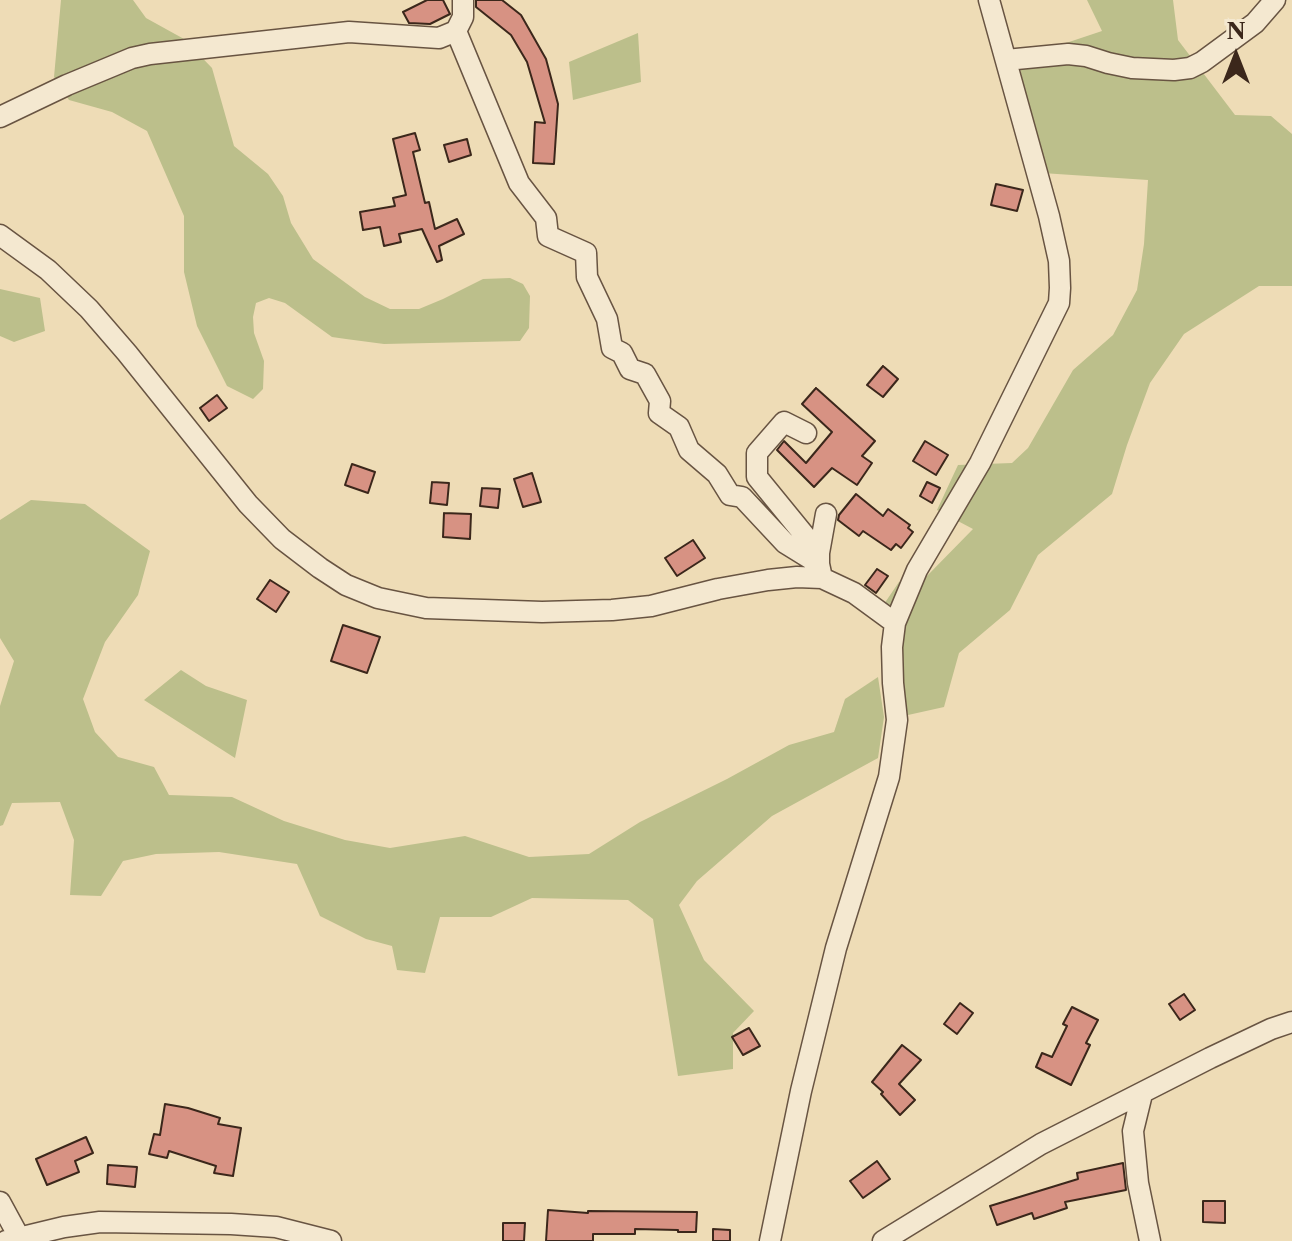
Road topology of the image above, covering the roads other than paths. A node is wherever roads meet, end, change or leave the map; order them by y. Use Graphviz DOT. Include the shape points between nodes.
graph roads {
  1 [pos="463,0"];
  2 [pos="989,0"];
  3 [pos="1275,0"];
  4 [pos="456,31"];
  5 [pos="1006,60"];
  6 [pos="0,117"];
  7 [pos="0,235"];
  8 [pos="806,433"];
  9 [pos="826,514"];
  10 [pos="820,565"];
  11 [pos="895,623"];
  12 [pos="1292,1022"];
  13 [pos="1142,1094"];
  14 [pos="0,1202"];
  15 [pos="12,1239"];
  16 [pos="331,1241"];
  17 [pos="770,1241"];
  18 [pos="883,1241"];
  19 [pos="1150,1241"];
  1 -- 4 [label="street"];
  2 -- 5 [label="street"];
  3 -- 5 [label="street" via="1255,23 1190,68 1132,68 1068,54"];
  4 -- 6 [label="street" via="439,38 349,32 150,54"];
  4 -- 10 [label="street" via="519,183 546,218 548,236 586,253 587,277 607,319 612,348 622,353 630,369 645,374 660,401 659,413 679,427 689,450 717,474 730,495 742,497 785,543"];
  5 -- 11 [label="street" via="1059,261 1059,303 980,463 917,570"];
  7 -- 10 [label="street" via="89,309 282,539 346,585 378,598 426,608 612,610 797,577"];
  8 -- 10 [label="street" via="784,422 757,453 757,477"];
  9 -- 10 [label="street"];
  10 -- 11 [label="street"];
  11 -- 17 [label="street" via="897,720 889,777 836,948"];
  12 -- 13 [label="street"];
  13 -- 18 [label="street" via="1041,1144"];
  13 -- 19 [label="street" via="1133,1131"];
  14 -- 15 [label="street"];
  15 -- 16 [label="street" via="100,1222 276,1227"];
}
